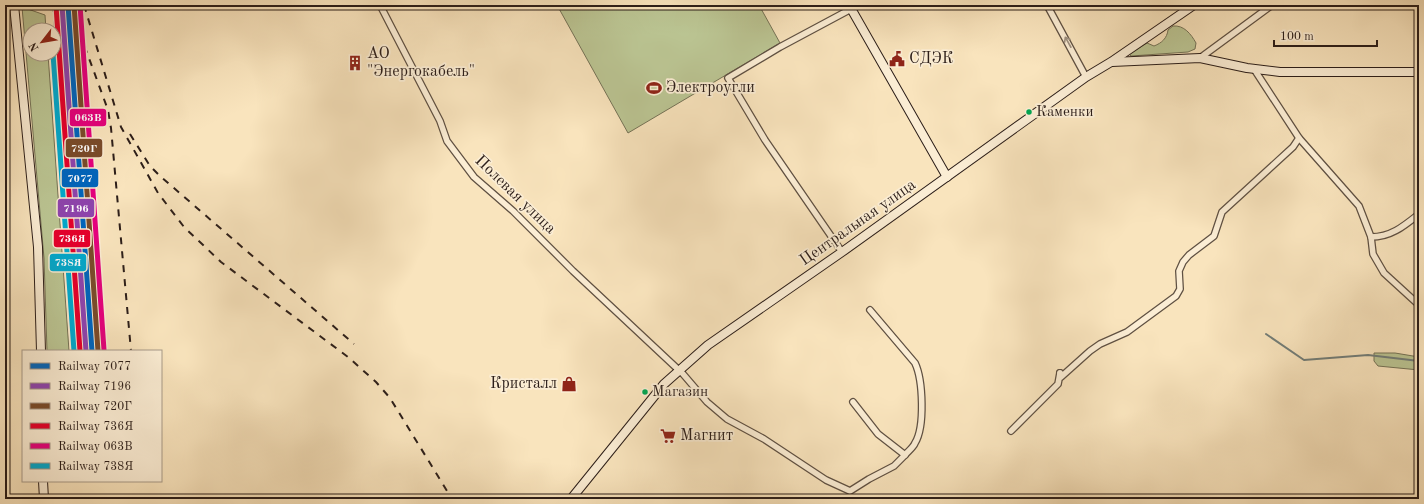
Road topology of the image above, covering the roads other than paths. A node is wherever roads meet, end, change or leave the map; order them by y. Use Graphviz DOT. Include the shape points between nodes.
graph roads {
  1 [pos="14,5"];
  2 [pos="380,5"];
  3 [pos="1047,5"];
  4 [pos="1194,5"];
  5 [pos="1272,5"];
  6 [pos="850,7"];
  7 [pos="1200,58"];
  8 [pos="1111,62"];
  9 [pos="1254,69"];
  10 [pos="1419,72"];
  11 [pos="1086,77"];
  12 [pos="1299,138"];
  13 [pos="947,176"];
  14 [pos="1419,214"];
  15 [pos="1371,237"];
  16 [pos="842,252"];
  17 [pos="1419,305"];
  18 [pos="870,310"];
  19 [pos="41,350"];
  20 [pos="678,370"];
  21 [pos="853,402"];
  22 [pos="1011,432"];
  23 [pos="905,455"];
  24 [pos="43,482"];
  25 [pos="44,499"];
  26 [pos="571,499"];
  1 -- 19 [label="main road" via="38,247"];
  2 -- 20 [label="street, Полевая улица" via="440,121 447,142 474,177 513,211"];
  11 -- 3 [label="street, one-way"];
  4 -- 8 [label="main road, Центральная улица"];
  5 -- 7 [label="street"];
  6 -- 13 [label="main road"];
  6 -- 16 [label="street" via="728,78 765,140"];
  7 -- 8 [label="main road"];
  7 -- 9 [label="main road"];
  8 -- 11 [label="main road, Центральная улица"];
  9 -- 10 [label="main road" via="1280,72"];
  9 -- 12 [label="street"];
  11 -- 13 [label="main road, Центральная улица"];
  12 -- 15 [label="street" via="1358,206"];
  12 -- 22 [label="street" via="1293,147 1222,212 1214,236 1183,262 1179,271 1180,289 1176,296 1128,332 1090,351 1061,377 1060,373 1058,384"];
  13 -- 16 [label="main road, Центральная улица"];
  14 -- 15 [label="street" via="1399,230 1380,237"];
  15 -- 17 [label="street" via="1372,254 1384,273"];
  16 -- 20 [label="main road, Центральная улица" via="730,329"];
  18 -- 23 [label="street, Полевая улица" via="915,363 921,380 920,430 915,443"];
  20 -- 23 [label="street, Полевая улица" via="707,402 727,419 764,439 836,486 850,491 894,466"];
  20 -- 26 [label="main road, Центральная улица" via="652,397"];
  21 -- 23 [label="street" via="878,434"];
  24 -- 25 [label="main road"];
}
